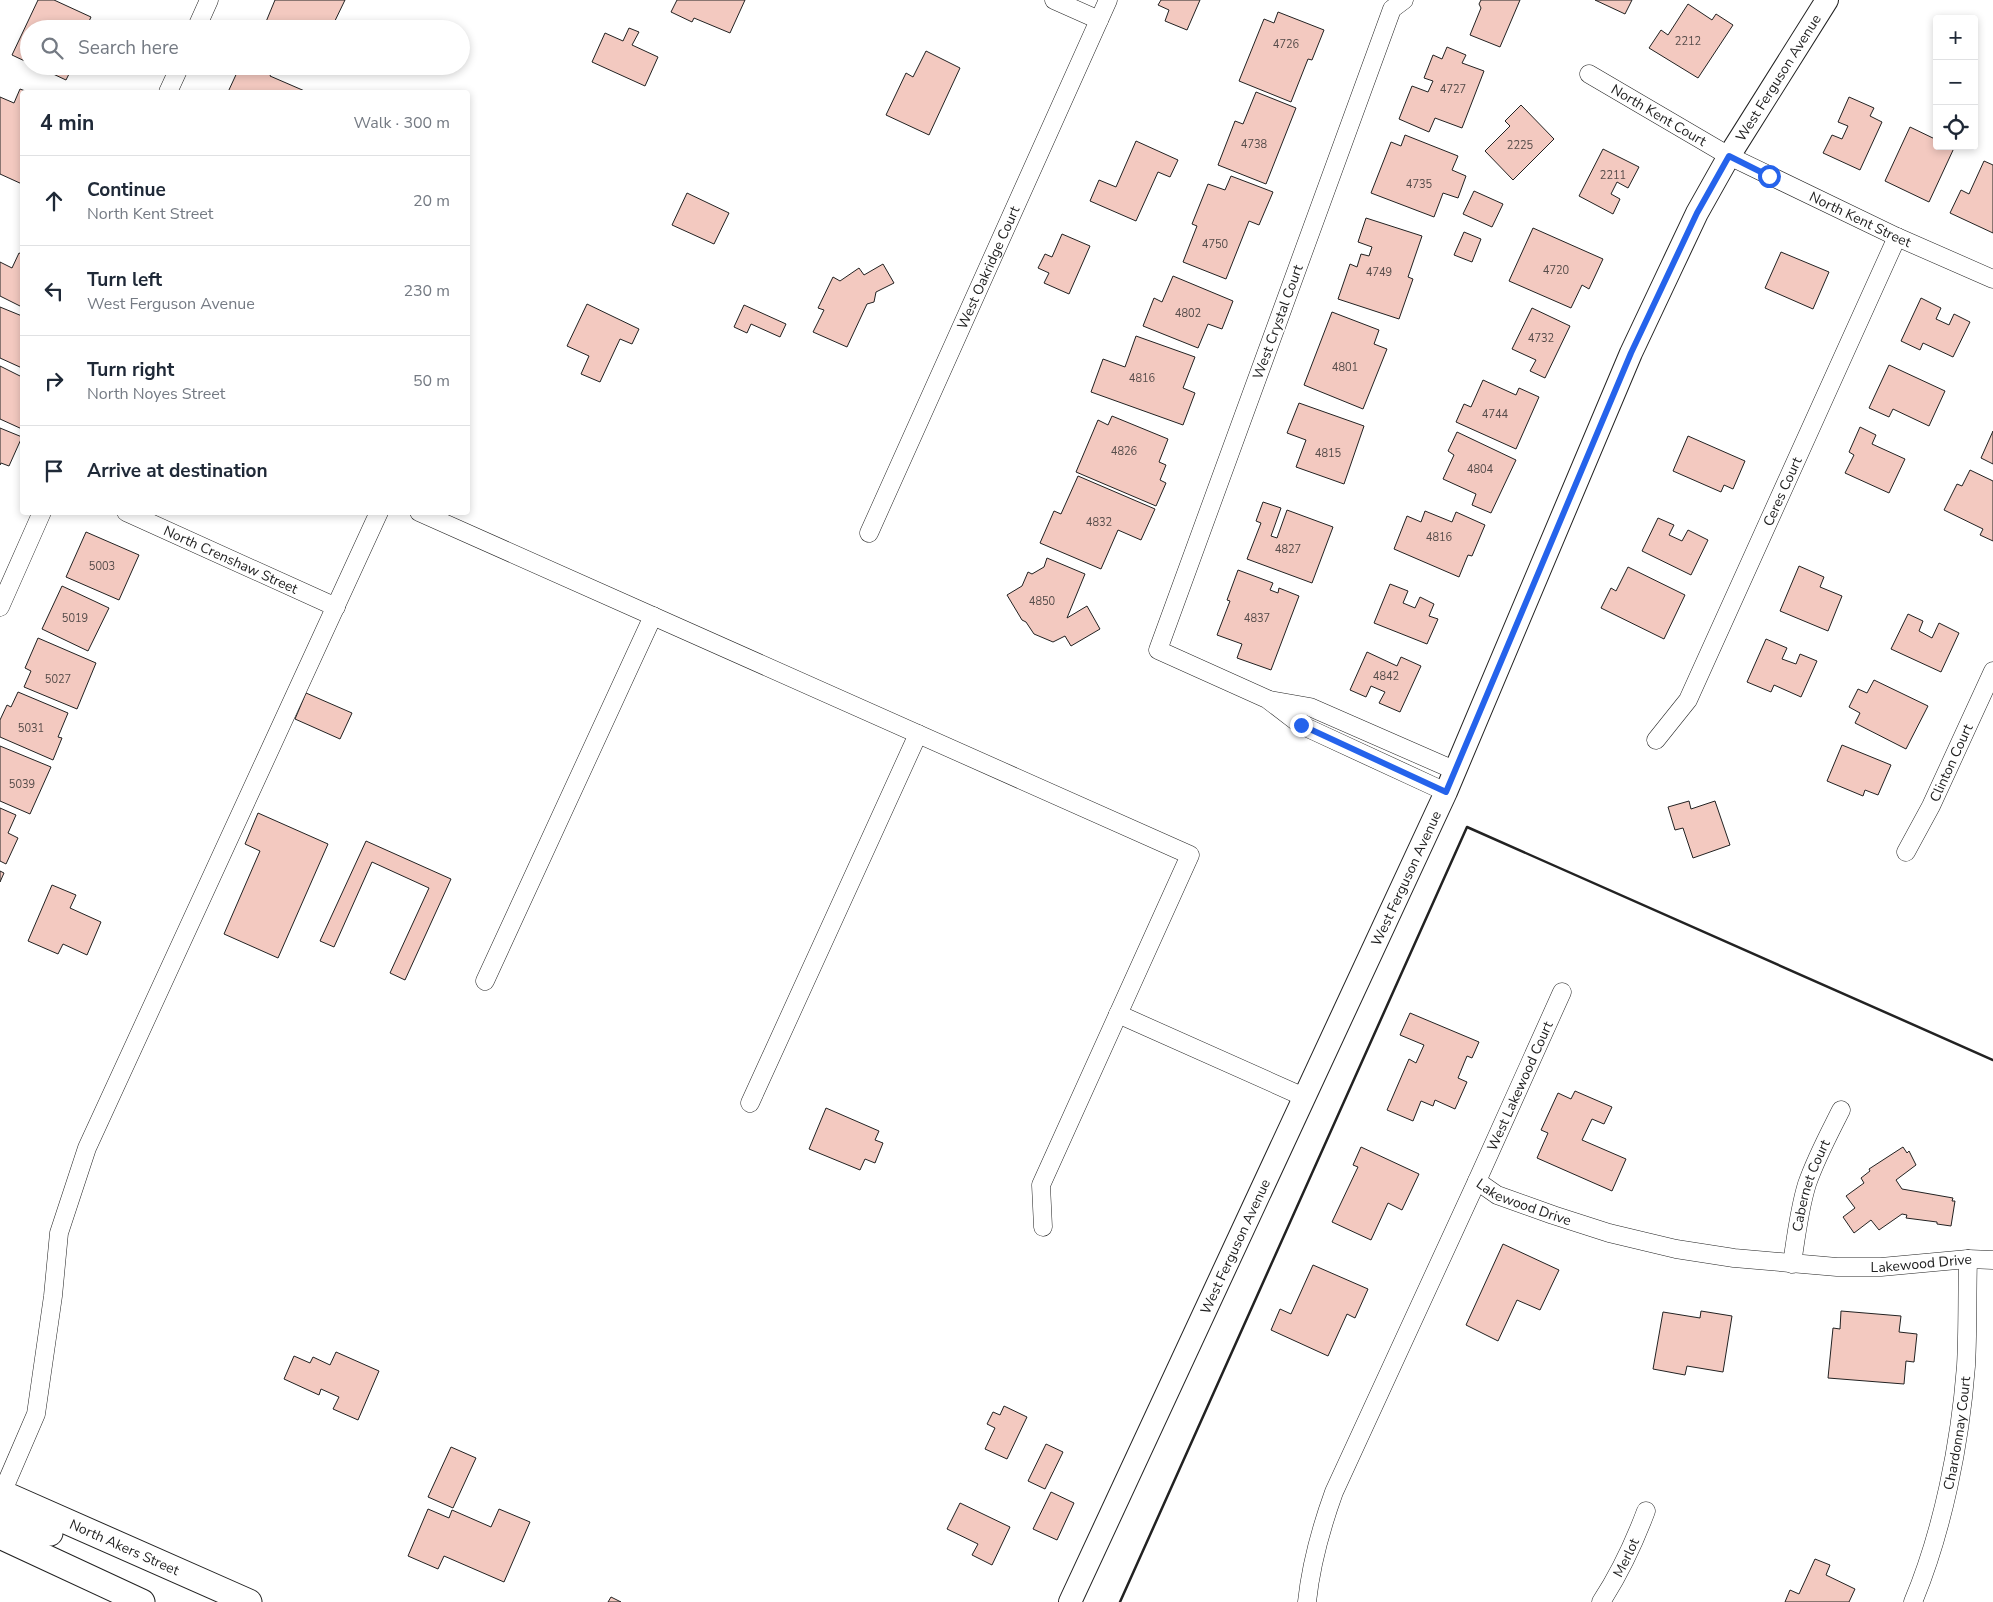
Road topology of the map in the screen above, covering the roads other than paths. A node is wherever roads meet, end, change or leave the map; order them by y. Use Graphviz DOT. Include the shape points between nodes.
graph roads {
  1 [pos="209,0"];
  2 [pos="1054,0"];
  3 [pos="1108,0"];
  4 [pos="1404,0"];
  5 [pos="1827,0"];
  6 [pos="200,20"];
  7 [pos="1099,20"];
  8 [pos="1589,74"];
  9 [pos="176,75"];
  10 [pos="169,90"];
  11 [pos="1729,156"];
  12 [pos="1898,237"];
  13 [pos="1993,279"];
  14 [pos="41,515"];
  15 [pos="133,515"];
  16 [pos="379,515"];
  17 [pos="426,515"];
  18 [pos="869,533"];
  19 [pos="0,607"];
  20 [pos="336,607"];
  21 [pos="653,616"];
  22 [pos="1993,671"];
  23 [pos="1267,699"];
  24 [pos="918,734"];
  25 [pos="1656,740"];
  26 [pos="1454,770"];
  27 [pos="1446,792"];
  28 [pos="1906,852"];
  29 [pos="485,981"];
  30 [pos="1562,992"];
  31 [pos="1118,1014"];
  32 [pos="1304,1097"];
  33 [pos="750,1103"];
  34 [pos="1841,1110"];
  35 [pos="1478,1181"];
  36 [pos="1043,1227"];
  37 [pos="1968,1259"];
  38 [pos="1993,1260"];
  39 [pos="1792,1264"];
  40 [pos="1,1493"];
  41 [pos="1646,1511"];
  42 [pos="0,1520"];
  43 [pos="0,1536"];
  44 [pos="137,1552"];
  45 [pos="142,1602"];
  46 [pos="249,1602"];
  47 [pos="1070,1602"];
  48 [pos="1307,1602"];
  49 [pos="1602,1602"];
  50 [pos="1913,1602"];
  1 -- 6 [label="street"];
  2 -- 7 [label="street"];
  3 -- 7 [label="street, West Oakridge Court"];
  4 -- 23 [label="street, West Crystal Court" via="1392,9 1158,650"];
  5 -- 11 [label="street, West Ferguson Avenue"];
  7 -- 18 [label="street, West Oakridge Court"];
  8 -- 11 [label="street, North Kent Court"];
  9 -- 10 [label="street"];
  11 -- 12 [label="street, North Kent Street"];
  11 -- 26 [label="street, West Ferguson Avenue" via="1697,213 1631,353"];
  12 -- 13 [label="street, North Kent Street"];
  12 -- 25 [label="street, Ceres Court" via="1688,700"];
  14 -- 19 [label="street"];
  15 -- 20 [label="street, North Crenshaw Street"];
  16 -- 20 [label="street"];
  17 -- 21 [label="street"];
  20 -- 40 [label="street" via="87,1148 59,1233 36,1414"];
  21 -- 24 [label="street"];
  21 -- 29 [label="street"];
  22 -- 28 [label="street, Clinton Court" via="1931,806"];
  23 -- 26 [label="street" via="1310,706"];
  23 -- 27 [label="street" via="1301,725"];
  24 -- 31 [label="street" via="1190,855"];
  24 -- 33 [label="street"];
  26 -- 27 [label="street, West Ferguson Avenue"];
  27 -- 32 [label="street, West Ferguson Avenue"];
  30 -- 35 [label="street, West Lakewood Court"];
  31 -- 32 [label="street"];
  31 -- 36 [label="street" via="1041,1185"];
  32 -- 47 [label="street, West Ferguson Avenue"];
  34 -- 39 [label="street, Cabernet Court" via="1807,1184"];
  35 -- 39 [label="street, Lakewood Drive" via="1497,1195 1609,1232 1676,1249"];
  35 -- 48 [label="street, Lakewood Drive" via="1334,1492 1319,1533"];
  37 -- 38 [label="street, Lakewood Drive"];
  37 -- 39 [label="street, Lakewood Drive" via="1881,1266"];
  37 -- 50 [label="street, Chardonnay Court" via="1966,1366 1954,1460 1931,1551"];
  40 -- 44 [label="main road, North Akers Street"];
  41 -- 49 [label="street, Merlot" via="1632,1549"];
  42 -- 44 [label="main road" via="3,1517 20,1519 116,1562"];
  43 -- 45 [label="main road"];
  44 -- 46 [label="main road, North Akers Street"];
}
